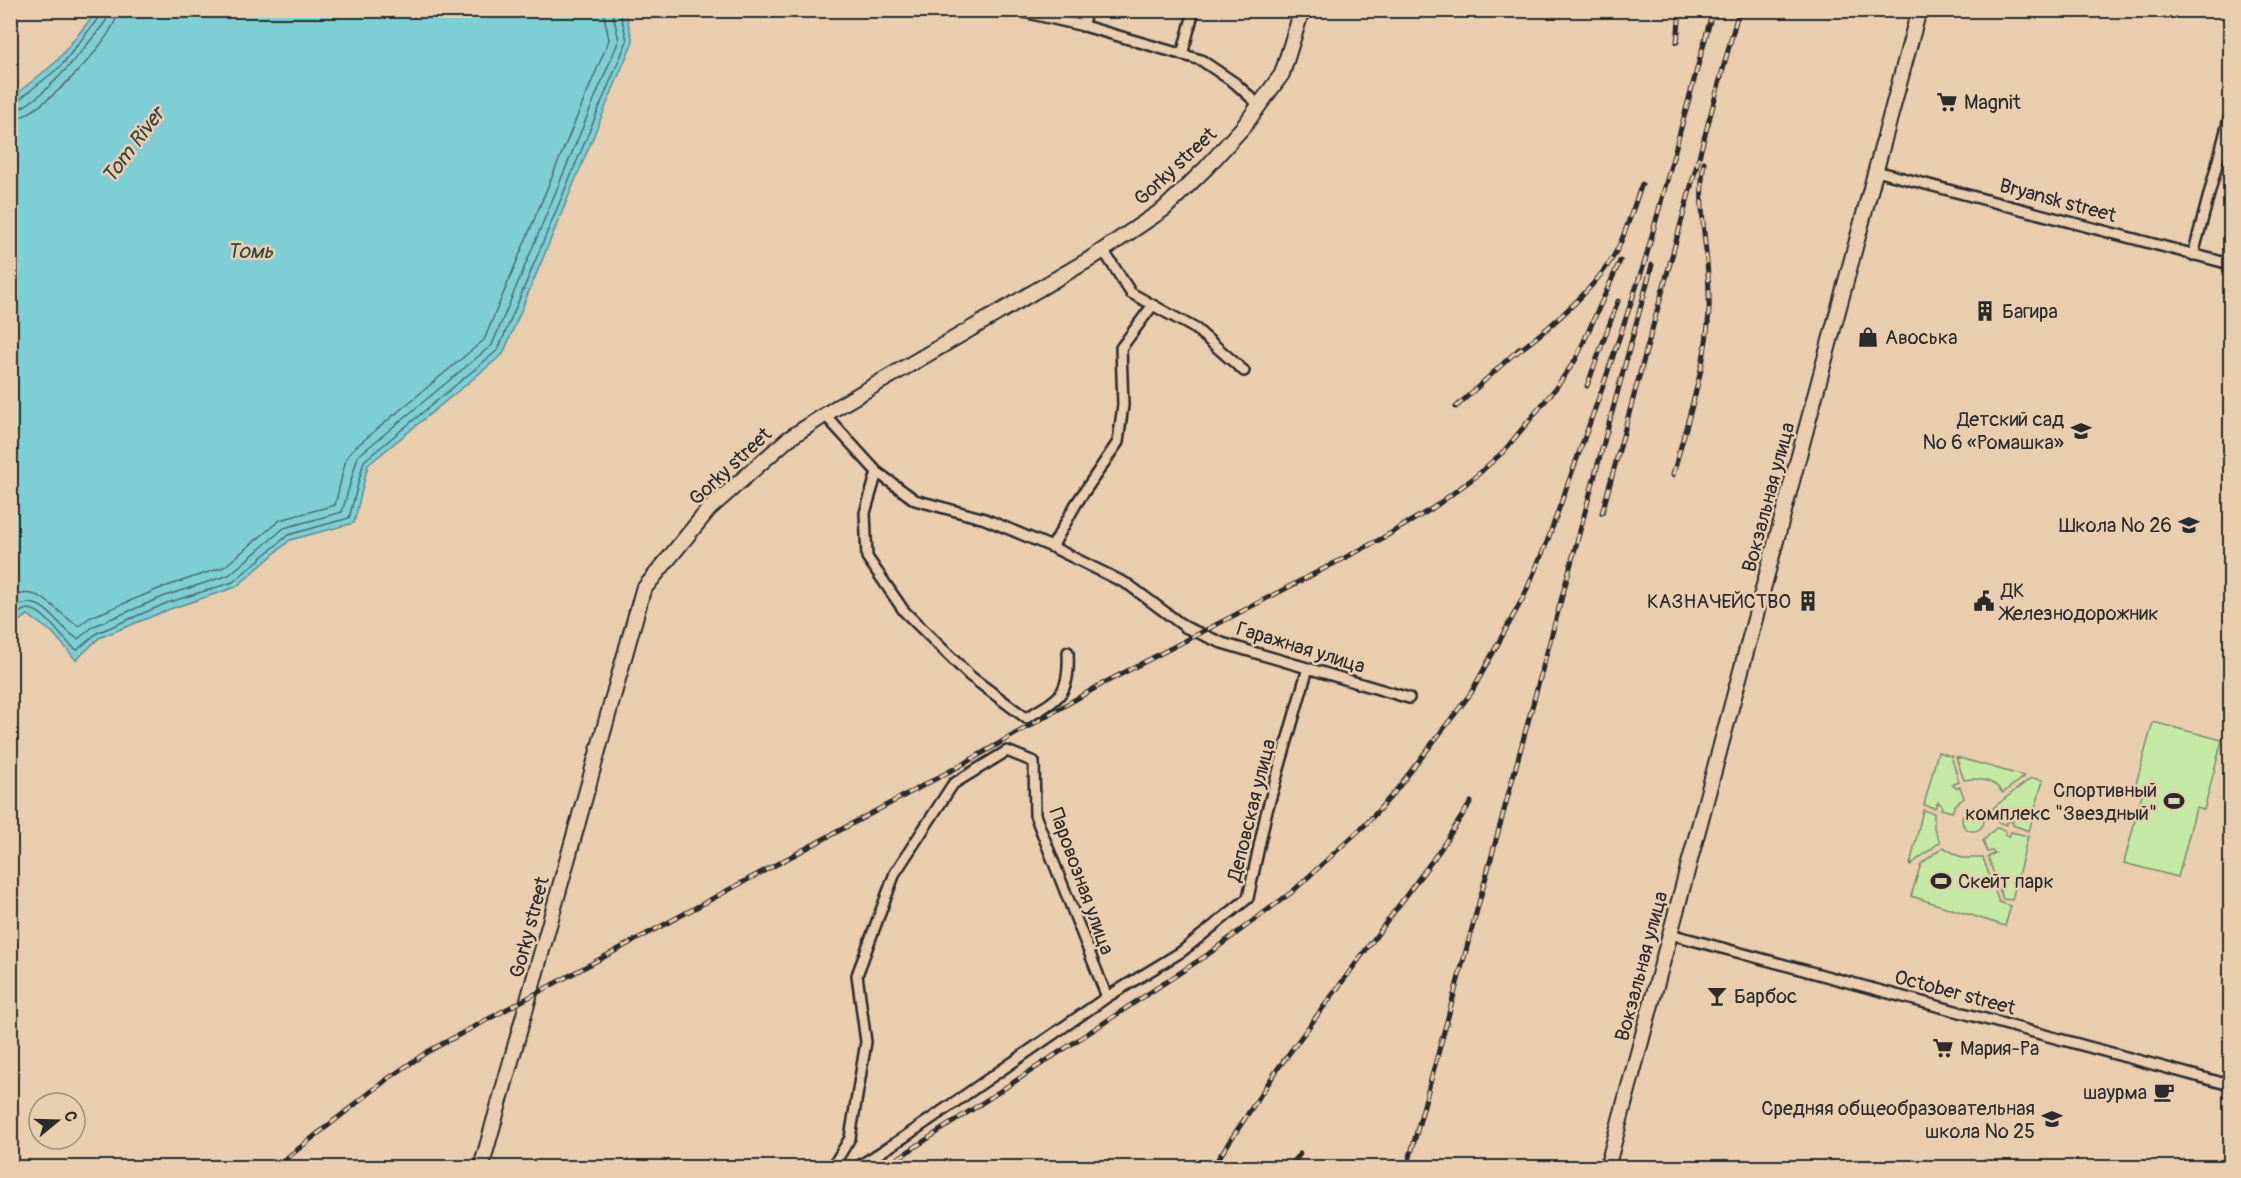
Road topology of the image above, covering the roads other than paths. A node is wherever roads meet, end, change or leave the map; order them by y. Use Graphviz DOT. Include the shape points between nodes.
graph roads {
  1 [pos="1015,10"];
  2 [pos="1087,10"];
  3 [pos="1194,10"];
  4 [pos="1302,10"];
  5 [pos="1919,10"];
  6 [pos="1082,26"];
  7 [pos="1182,55"];
  8 [pos="1259,105"];
  9 [pos="2230,115"];
  10 [pos="1876,171"];
  11 [pos="1103,250"];
  12 [pos="2193,255"];
  13 [pos="2230,264"];
  14 [pos="1152,306"];
  15 [pos="1244,371"];
  16 [pos="825,415"];
  17 [pos="877,472"];
  18 [pos="1052,547"];
  19 [pos="1068,652"];
  20 [pos="1308,668"];
  21 [pos="1409,698"];
  22 [pos="1670,934"];
  23 [pos="1107,998"];
  24 [pos="2230,1085"];
  25 [pos="481,1167"];
  26 [pos="832,1167"];
  27 [pos="856,1167"];
  28 [pos="1607,1167"];
  1 -- 6 [label="street"];
  2 -- 6 [label="street"];
  3 -- 7 [label="street"];
  4 -- 8 [label="main road, Gorky street" via="1282,74"];
  5 -- 10 [label="main road, Вокзальная улица"];
  6 -- 7 [label="street"];
  7 -- 8 [label="street" via="1201,60"];
  8 -- 11 [label="main road, Gorky street" via="1206,168 1164,209"];
  9 -- 12 [label="street"];
  10 -- 12 [label="street, Bryansk street"];
  10 -- 22 [label="main road, Вокзальная улица"];
  11 -- 14 [label="street" via="1131,293"];
  11 -- 16 [label="main road, Gorky street"];
  12 -- 13 [label="street, Bryansk street"];
  14 -- 15 [label="street" via="1196,329"];
  14 -- 18 [label="street" via="1122,348 1123,405 1118,442"];
  16 -- 17 [label="street"];
  16 -- 25 [label="main road, Gorky street" via="788,439 709,509 642,590"];
  17 -- 18 [label="street" via="915,500 985,519"];
  17 -- 19 [label="street" via="865,513 867,557 904,610 970,676 1026,718 1059,699 1069,675"];
  18 -- 20 [label="street, Гаражная улица" via="1129,585 1185,627 1222,643"];
  20 -- 21 [label="street, Гаражная улица"];
  20 -- 23 [label="street, Деповская улица" via="1266,814 1248,898 1181,952"];
  22 -- 24 [label="street, October street"];
  22 -- 28 [label="main road, Вокзальная улица"];
  23 -- 26 [label="street, Паровозная улица" via="1035,814 1034,762 1007,751 953,784 895,873 858,975 866,1042 850,1138"];
  23 -- 27 [label="street"];
}
